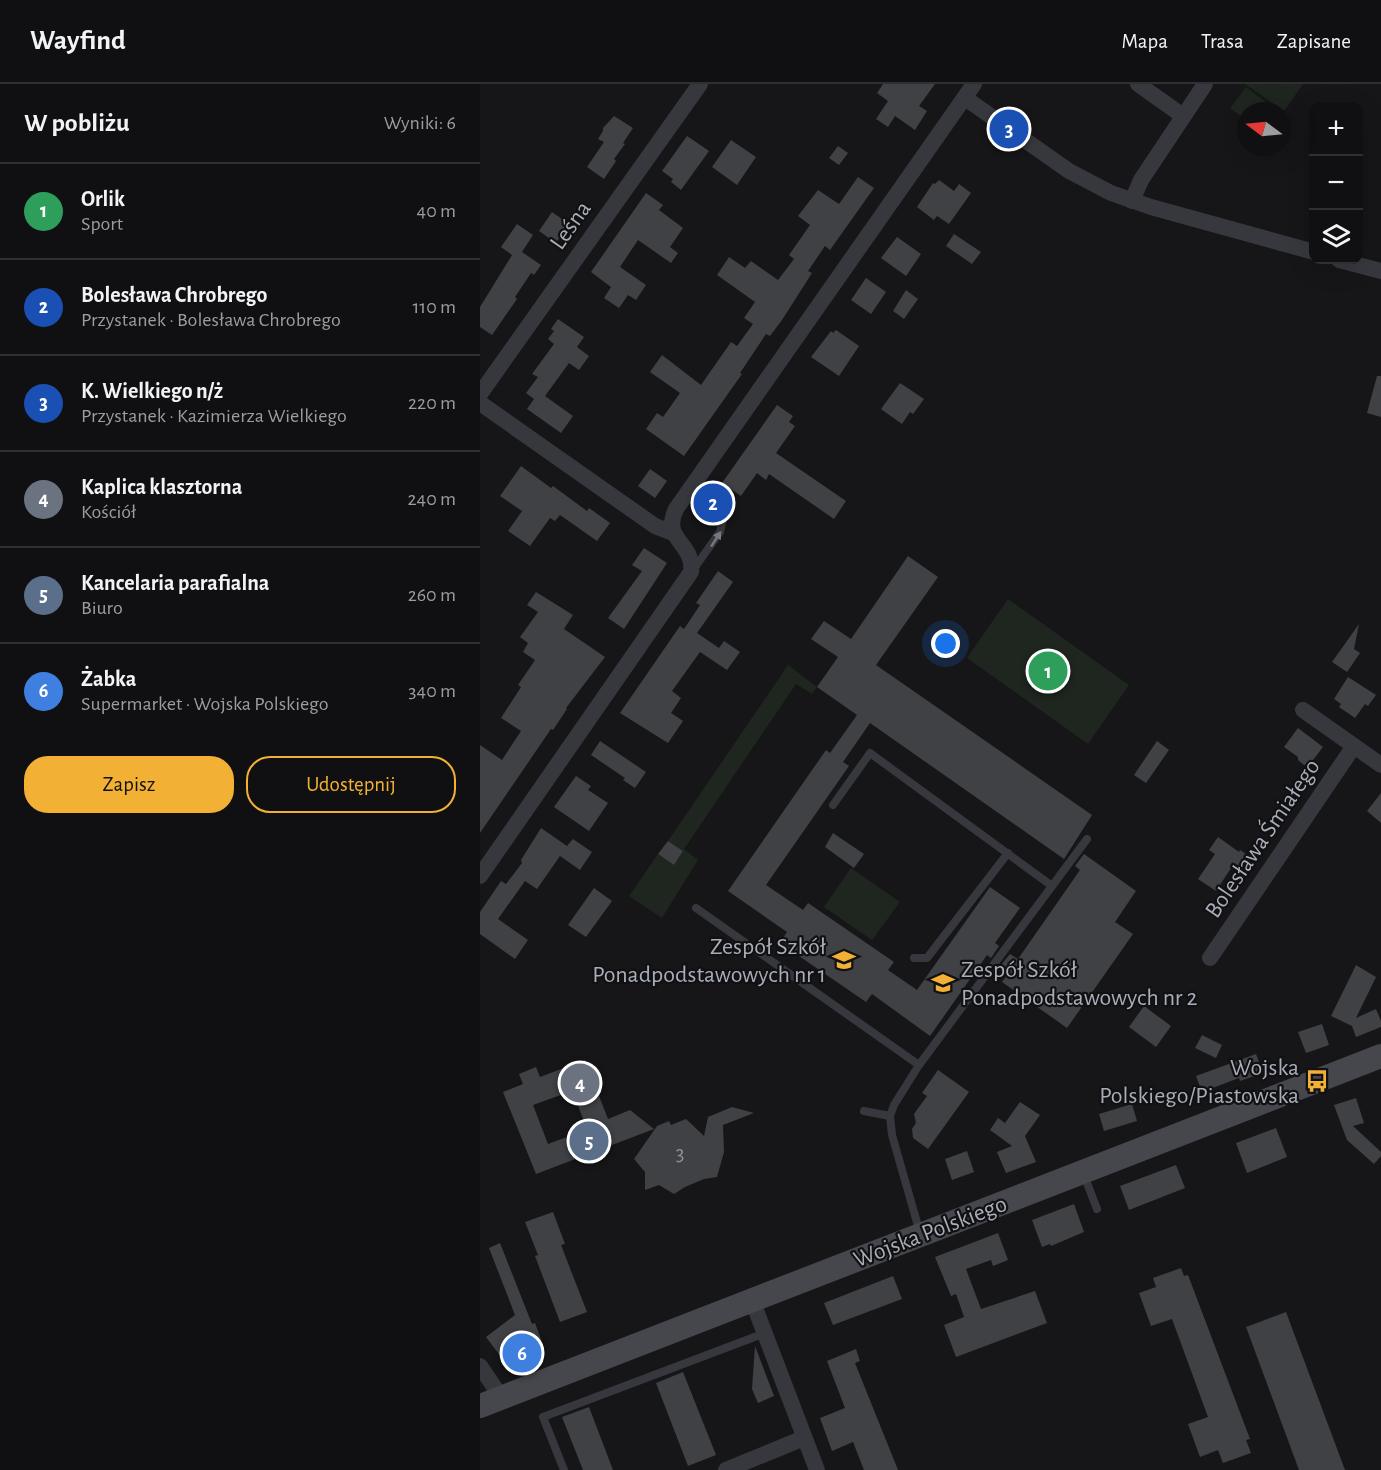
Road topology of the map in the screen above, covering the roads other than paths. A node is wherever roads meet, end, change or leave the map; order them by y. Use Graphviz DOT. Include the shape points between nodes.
graph roads {
  1 [pos="698,84"];
  2 [pos="974,84"];
  3 [pos="1138,84"];
  4 [pos="1205,84"];
  5 [pos="964,98"];
  6 [pos="1184,116"];
  7 [pos="1132,201"];
  8 [pos="1309,251"];
  9 [pos="1354,264"];
  10 [pos="1381,271"];
  11 [pos="480,403"];
  12 [pos="690,488"];
  13 [pos="673,533"];
  14 [pos="691,572"];
  15 [pos="1303,710"];
  16 [pos="1354,746"];
  17 [pos="1381,765"];
  18 [pos="832,804"];
  19 [pos="1087,839"];
  20 [pos="1008,853"];
  21 [pos="480,876"];
  22 [pos="1052,886"];
  23 [pos="696,908"];
  24 [pos="914,958"];
  25 [pos="1210,958"];
  26 [pos="1381,1056"];
  27 [pos="919,1065"];
  28 [pos="864,1111"];
  29 [pos="890,1116"];
  30 [pos="1083,1172"];
  31 [pos="1097,1209"];
  32 [pos="921,1234"];
  33 [pos="752,1300"];
  34 [pos="765,1333"];
  35 [pos="480,1366"];
  36 [pos="491,1402"];
  37 [pos="804,1438"];
  38 [pos="564,1470"];
  39 [pos="725,1470"];
  40 [pos="817,1470"];
  1 -- 1 [label="street, Leśna" via="480,394"];
  2 -- 5 [label="street"];
  3 -- 6 [label="street"];
  4 -- 6 [label="street"];
  5 -- 7 [label="street" via="1069,171"];
  5 -- 12 [label="street"];
  6 -- 7 [label="street" via="1141,180"];
  7 -- 8 [label="street"];
  9 -- 10 [label="street"];
  11 -- 13 [label="street" via="655,526"];
  12 -- 13 [label="street" via="672,517"];
  14 -- 12 [label="lane, one-way" via="720,532 724,516 720,508"];
  13 -- 14 [label="street" via="687,550"];
  14 -- 21 [label="street"];
  15 -- 16 [label="street"];
  16 -- 17 [label="street"];
  16 -- 25 [label="street, Bolesława Śmiałego"];
  18 -- 20 [label="lane" via="870,753"];
  19 -- 22 [label="lane"];
  20 -- 22 [label="lane"];
  20 -- 24 [label="lane" via="927,958"];
  22 -- 27 [label="lane"];
  23 -- 27 [label="lane"];
  26 -- 30 [label="main road, Wojska Polskiego"];
  27 -- 29 [label="lane"];
  28 -- 29 [label="lane"];
  29 -- 32 [label="lane"];
  30 -- 31 [label="lane"];
  30 -- 32 [label="main road, Wojska Polskiego"];
  32 -- 33 [label="main road, Wojska Polskiego"];
  33 -- 34 [label="street"];
  33 -- 36 [label="main road, Wojska Polskiego"];
  34 -- 37 [label="street"];
  34 -- 38 [label="lane" via="543,1417"];
  35 -- 36 [label="street"];
  37 -- 39 [label="street"];
  37 -- 40 [label="street"];
}
